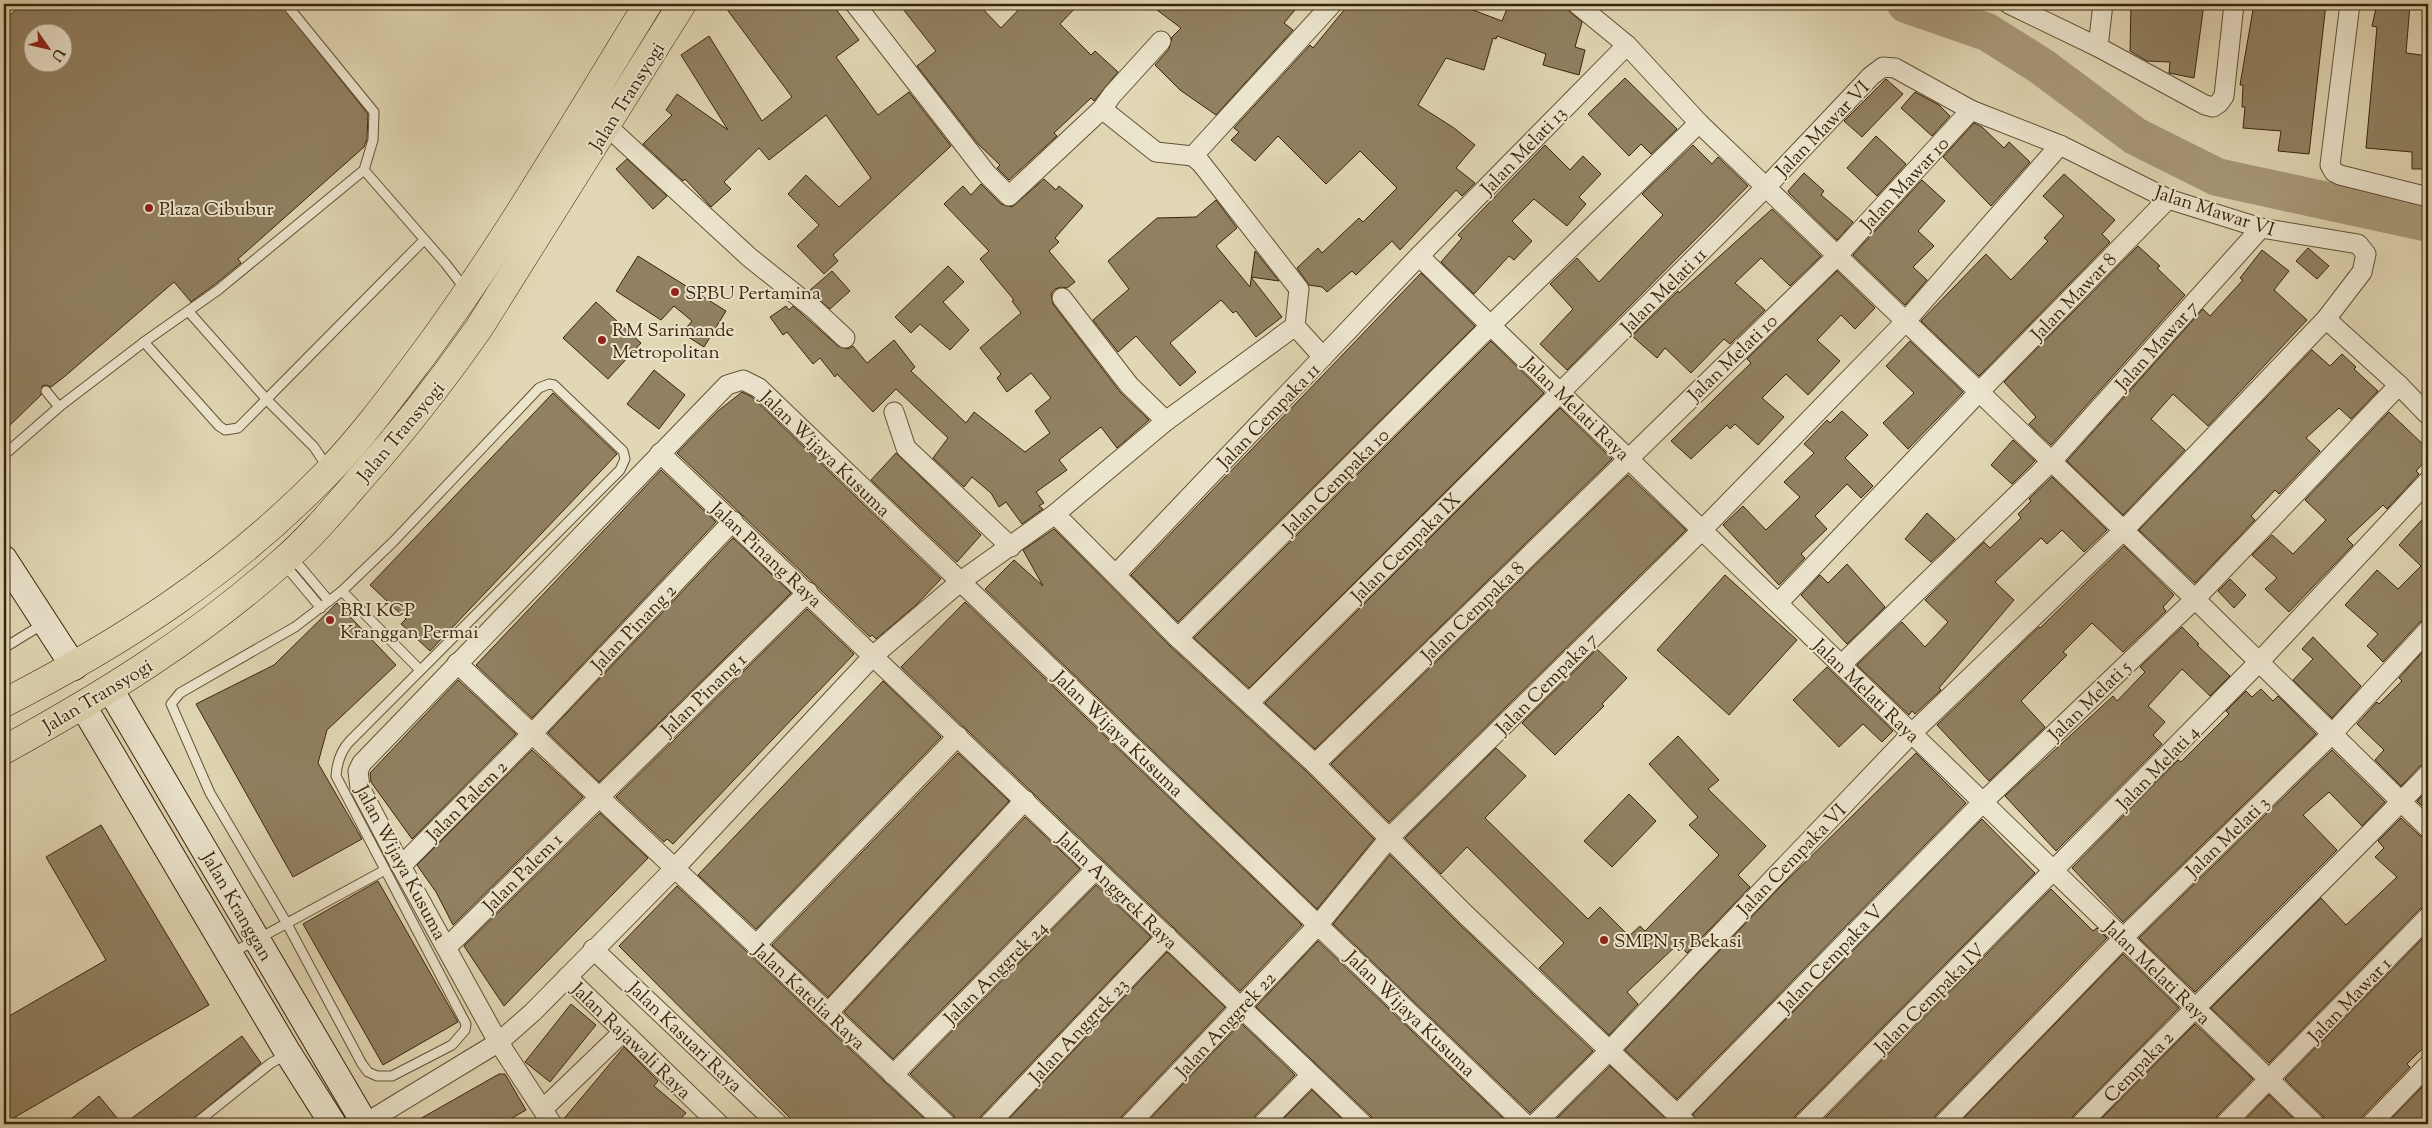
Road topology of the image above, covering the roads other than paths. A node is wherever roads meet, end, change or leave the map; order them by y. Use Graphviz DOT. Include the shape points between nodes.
graph roads {
  1 [pos="286,4"];
  2 [pos="648,4"];
  3 [pos="682,4"];
  4 [pos="855,4"];
  5 [pos="1332,4"];
  6 [pos="1577,4"];
  7 [pos="2009,4"];
  8 [pos="2103,4"];
  9 [pos="2234,4"];
  10 [pos="2350,4"];
  11 [pos="1161,41"];
  12 [pos="1627,45"];
  13 [pos="2098,47"];
  14 [pos="1102,109"];
  15 [pos="1971,110"];
  16 [pos="1699,123"];
  17 [pos="607,126"];
  18 [pos="2060,144"];
  19 [pos="1193,156"];
  20 [pos="364,170"];
  21 [pos="1766,187"];
  22 [pos="2428,197"];
  23 [pos="2168,199"];
  24 [pos="2261,228"];
  25 [pos="424,240"];
  26 [pos="1420,256"];
  27 [pos="1836,256"];
  28 [pos="468,294"];
  29 [pos="1062,298"];
  30 [pos="189,312"];
  31 [pos="2326,319"];
  32 [pos="1905,322"];
  33 [pos="1491,325"];
  34 [pos="1295,326"];
  35 [pos="845,338"];
  36 [pos="144,342"];
  37 [pos="1323,357"];
  38 [pos="2399,384"];
  39 [pos="46,391"];
  40 [pos="1560,392"];
  41 [pos="1979,392"];
  42 [pos="268,401"];
  43 [pos="59,407"];
  44 [pos="894,412"];
  45 [pos="2428,415"];
  46 [pos="1166,421"];
  47 [pos="660,453"];
  48 [pos="4,456"];
  49 [pos="1628,458"];
  50 [pos="2052,461"];
  51 [pos="329,471"];
  52 [pos="2428,481"];
  53 [pos="1055,514"];
  54 [pos="733,521"];
  55 [pos="1702,530"];
  56 [pos="2124,530"];
  57 [pos="1011,547"];
  58 [pos="286,558"];
  59 [pos="4,559"];
  60 [pos="1116,574"];
  61 [pos="961,581"];
  62 [pos="342,591"];
  63 [pos="808,592"];
  64 [pos="2195,598"];
  65 [pos="329,601"];
  66 [pos="1778,604"];
  67 [pos="321,608"];
  68 [pos="44,624"];
  69 [pos="2428,630"];
  70 [pos="1178,638"];
  71 [pos="4,648"];
  72 [pos="874,655"];
  73 [pos="2259,662"];
  74 [pos="457,663"];
  75 [pos="1841,665"];
  76 [pos="74,667"];
  77 [pos="420,670"];
  78 [pos="110,689"];
  79 [pos="1250,702"];
  80 [pos="4,703"];
  81 [pos="84,706"];
  82 [pos="135,729"];
  83 [pos="1912,733"];
  84 [pos="532,734"];
  85 [pos="2332,734"];
  86 [pos="958,736"];
  87 [pos="107,744"];
  88 [pos="4,750"];
  89 [pos="1315,764"];
  90 [pos="2428,774"];
  91 [pos="598,797"];
  92 [pos="1025,800"];
  93 [pos="2402,801"];
  94 [pos="1983,802"];
  95 [pos="2428,828"];
  96 [pos="1390,837"];
  97 [pos="393,868"];
  98 [pos="674,869"];
  99 [pos="1096,869"];
  100 [pos="2054,872"];
  101 [pos="2428,917"];
  102 [pos="286,922"];
  103 [pos="1319,924"];
  104 [pos="1167,936"];
  105 [pos="257,938"];
  106 [pos="2123,938"];
  107 [pos="756,945"];
  108 [pos="447,947"];
  109 [pos="593,949"];
  110 [pos="230,954"];
  111 [pos="567,977"];
  112 [pos="1241,1007"];
  113 [pos="2194,1007"];
  114 [pos="828,1013"];
  115 [pos="623,1032"];
  116 [pos="499,1042"];
  117 [pos="1609,1050"];
  118 [pos="288,1053"];
  119 [pos="2428,1065"];
  120 [pos="893,1075"];
  121 [pos="1311,1075"];
  122 [pos="2269,1080"];
  123 [pos="548,1117"];
  124 [pos="1682,1119"];
  125 [pos="715,1123"];
  126 [pos="195,1124"];
  127 [pos="333,1124"];
  128 [pos="365,1124"];
  129 [pos="778,1124"];
  130 [pos="946,1124"];
  131 [pos="989,1124"];
  132 [pos="1130,1124"];
  133 [pos="1263,1124"];
  134 [pos="1363,1124"];
  135 [pos="1526,1124"];
  136 [pos="1534,1124"];
  137 [pos="1803,1124"];
  138 [pos="1943,1124"];
  139 [pos="2081,1124"];
  140 [pos="2225,1124"];
  141 [pos="2315,1124"];
  142 [pos="2371,1124"];
  1 -- 20 [label="lane" via="374,112 373,140"];
  2 -- 28 [label="highway, Jalan Transyogi"];
  3 -- 17 [label="highway, Jalan Transyogi"];
  4 -- 14 [label="street" via="987,174 1009,196"];
  5 -- 19 [label="street"];
  6 -- 12 [label="street"];
  7 -- 13 [label="street"];
  8 -- 13 [label="street"];
  9 -- 13 [label="street" via="2224,96 2213,107"];
  10 -- 22 [label="street" via="2330,165 2340,175"];
  11 -- 14 [label="street"];
  12 -- 16 [label="street"];
  12 -- 26 [label="street, Jalan Melati 13"];
  14 -- 19 [label="street" via="1156,152"];
  15 -- 18 [label="street, Jalan Mawar VI"];
  15 -- 21 [label="street, Jalan Mawar VI" via="1905,73 1889,66 1883,67"];
  15 -- 27 [label="street, Jalan Mawar 10"];
  16 -- 21 [label="street"];
  16 -- 33 [label="street, Jalan Cempaka 10"];
  17 -- 35 [label="street" via="749,258"];
  17 -- 58 [label="highway, Jalan Transyogi" via="444,378 318,528"];
  18 -- 23 [label="street, Jalan Mawar VI"];
  18 -- 32 [label="street, Jalan Cempaka 7"];
  19 -- 34 [label="street" via="1299,289"];
  20 -- 25 [label="lane"];
  20 -- 30 [label="lane"];
  21 -- 27 [label="street"];
  21 -- 40 [label="street, Jalan Melati 11"];
  23 -- 24 [label="street, Jalan Mawar VI"];
  23 -- 41 [label="street, Jalan Mawar 8"];
  24 -- 31 [label="street, Jalan Mawar VI" via="2358,244 2363,248 2366,262 2362,272"];
  24 -- 50 [label="street, Jalan Mawar 7"];
  25 -- 28 [label="lane"];
  25 -- 42 [label="lane"];
  26 -- 33 [label="street, Jalan Melati Raya"];
  26 -- 37 [label="street, Jalan Cempaka 11"];
  27 -- 32 [label="street"];
  27 -- 49 [label="street, Jalan Melati 10"];
  28 -- 51 [label="highway, Jalan Transyogi" via="391,398"];
  29 -- 46 [label="street" via="1129,385"];
  30 -- 36 [label="lane"];
  30 -- 42 [label="lane"];
  31 -- 38 [label="street"];
  31 -- 56 [label="street, Jalan Mawar VI"];
  32 -- 41 [label="street"];
  32 -- 55 [label="street, Jalan Cempaka 7"];
  33 -- 40 [label="street, Jalan Melati Raya"];
  33 -- 70 [label="street, Jalan Cempaka 10"];
  34 -- 37 [label="street"];
  34 -- 46 [label="street"];
  36 -- 42 [label="lane" via="225,430 238,428"];
  36 -- 43 [label="lane"];
  37 -- 60 [label="street, Jalan Cempaka 11"];
  38 -- 45 [label="street"];
  38 -- 64 [label="street, Jalan Melati 5"];
  39 -- 43 [label="lane"];
  40 -- 49 [label="street, Jalan Melati Raya"];
  40 -- 79 [label="street, Jalan Cempaka IX"];
  41 -- 50 [label="street"];
  41 -- 66 [label="street, Jalan Mawar 8"];
  42 -- 51 [label="lane" via="314,447"];
  43 -- 48 [label="lane"];
  44 -- 57 [label="street" via="906,448"];
  46 -- 53 [label="street"];
  47 -- 54 [label="street, Jalan Pinang Raya"];
  47 -- 61 [label="street, Jalan Wijaya Kusuma" via="727,385 736,381 750,382"];
  47 -- 74 [label="street, Jalan Wijaya Kusuma"];
  49 -- 55 [label="street, Jalan Melati Raya"];
  49 -- 89 [label="street, Jalan Cempaka 8"];
  50 -- 56 [label="street"];
  50 -- 75 [label="street, Jalan Mawar 7"];
  51 -- 76 [label="highway, Jalan Transyogi" via="240,554 153,619"];
  52 -- 73 [label="street, Jalan Melati 4"];
  53 -- 57 [label="street"];
  53 -- 60 [label="street"];
  54 -- 63 [label="street, Jalan Pinang Raya"];
  54 -- 84 [label="street, Jalan Pinang 2"];
  55 -- 66 [label="street, Jalan Melati Raya"];
  55 -- 96 [label="street, Jalan Cempaka 7"];
  56 -- 64 [label="street"];
  56 -- 83 [label="street, Jalan Cempaka VI"];
  57 -- 61 [label="street"];
  58 -- 65 [label="lane"];
  58 -- 67 [label="lane"];
  58 -- 78 [label="highway, Jalan Transyogi" via="220,613"];
  59 -- 68 [label="main road"];
  60 -- 70 [label="street"];
  61 -- 72 [label="street"];
  61 -- 103 [label="street, Jalan Wijaya Kusuma"];
  62 -- 65 [label="lane"];
  62 -- 77 [label="lane"];
  62 -- 77 [label="lane" via="544,385 554,386 623,451 625,459 620,470"];
  63 -- 72 [label="street, Jalan Pinang Raya"];
  63 -- 91 [label="street, Jalan Pinang 1"];
  64 -- 73 [label="street"];
  64 -- 94 [label="street, Jalan Melati 5"];
  65 -- 67 [label="lane"];
  66 -- 75 [label="street, Jalan Melati Raya"];
  67 -- 102 [label="lane" via="219,673 186,690 171,704 210,793"];
  68 -- 71 [label="lane"];
  68 -- 76 [label="main road"];
  69 -- 85 [label="street, Jalan Melati 3"];
  70 -- 79 [label="street"];
  72 -- 86 [label="street, Jalan Anggrek Raya"];
  72 -- 98 [label="street"];
  73 -- 85 [label="street"];
  73 -- 100 [label="street, Jalan Melati 4"];
  74 -- 84 [label="street, Jalan Katelia Raya"];
  74 -- 97 [label="street, Jalan Wijaya Kusuma" via="359,767 360,788"];
  75 -- 83 [label="street, Jalan Melati Raya"];
  76 -- 80 [label="highway, Jalan Transyogi"];
  77 -- 97 [label="lane" via="349,742 337,766 336,776"];
  78 -- 81 [label="highway, Jalan Transyogi"];
  78 -- 82 [label="main road, Jalan Kranggan"];
  79 -- 89 [label="street"];
  81 -- 87 [label="main road, Jalan Kranggan"];
  81 -- 88 [label="highway, Jalan Transyogi"];
  82 -- 87 [label="main road" via="121,722 114,724 108,729"];
  82 -- 105 [label="main road, Jalan Kranggan"];
  83 -- 94 [label="street, Jalan Melati Raya"];
  83 -- 117 [label="street, Jalan Cempaka VI"];
  84 -- 91 [label="street, Jalan Katelia Raya"];
  84 -- 97 [label="street, Jalan Palem 2"];
  85 -- 93 [label="street"];
  85 -- 106 [label="street, Jalan Melati 3"];
  86 -- 92 [label="street, Jalan Anggrek Raya"];
  86 -- 107 [label="street"];
  87 -- 110 [label="main road, Jalan Kranggan"];
  89 -- 96 [label="street"];
  90 -- 93 [label="street, Cempaka 2"];
  91 -- 98 [label="street, Jalan Katelia Raya"];
  91 -- 108 [label="street, Jalan Palem 1"];
  92 -- 99 [label="street, Jalan Anggrek Raya"];
  92 -- 114 [label="street"];
  93 -- 95 [label="street"];
  93 -- 113 [label="street, Cempaka 2"];
  94 -- 100 [label="street, Jalan Melati Raya"];
  94 -- 124 [label="street, Jalan Cempaka V"];
  96 -- 103 [label="street, Jalan Cempaka 7"];
  96 -- 117 [label="street" via="1466,915"];
  97 -- 102 [label="lane"];
  97 -- 102 [label="lane" via="466,1024 452,1045 392,1076 376,1076 368,1072"];
  97 -- 108 [label="street, Jalan Wijaya Kusuma"];
  98 -- 107 [label="street, Jalan Katelia Raya"];
  98 -- 109 [label="street"];
  99 -- 104 [label="street, Jalan Anggrek Raya"];
  99 -- 120 [label="street, Jalan Anggrek 24"];
  100 -- 106 [label="street, Jalan Melati Raya"];
  100 -- 137 [label="street, Jalan Cempaka IV"];
  101 -- 122 [label="street, Jalan Mawar 1"];
  102 -- 105 [label="lane"];
  103 -- 112 [label="street, Jalan Anggrek 22"];
  103 -- 135 [label="street, Jalan Wijaya Kusuma"];
  104 -- 112 [label="street, Jalan Anggrek Raya"];
  104 -- 131 [label="street, Jalan Anggrek 23"];
  105 -- 110 [label="lane"];
  105 -- 128 [label="main road, Jalan Kranggan"];
  106 -- 113 [label="street, Jalan Melati Raya"];
  106 -- 138 [label="street, Jalan Melati 3"];
  107 -- 114 [label="street, Jalan Katelia Raya"];
  108 -- 116 [label="street, Jalan Wijaya Kusuma"];
  109 -- 111 [label="street"];
  109 -- 129 [label="street, Jalan Kasuari Raya"];
  110 -- 118 [label="main road, Jalan Kranggan"];
  111 -- 115 [label="street, Jalan Rajawali Raya"];
  111 -- 116 [label="street"];
  112 -- 121 [label="street, Jalan Anggrek Raya"];
  112 -- 132 [label="street, Jalan Anggrek 22"];
  113 -- 122 [label="street, Jalan Melati Raya"];
  113 -- 139 [label="street, Cempaka 2"];
  114 -- 120 [label="street, Jalan Katelia Raya"];
  115 -- 123 [label="street"];
  115 -- 125 [label="street, Jalan Rajawali Raya"];
  116 -- 123 [label="street, Jalan Wijaya Kusuma"];
  116 -- 128 [label="street"];
  117 -- 124 [label="street"];
  117 -- 136 [label="street, Jalan Cempaka VI"];
  118 -- 126 [label="lane" via="271,1062"];
  118 -- 127 [label="main road, Jalan Kranggan"];
  119 -- 142 [label="street"];
  120 -- 130 [label="street, Jalan Katelia Raya"];
  121 -- 133 [label="street"];
  121 -- 134 [label="street, Jalan Anggrek Raya"];
  122 -- 140 [label="street, Jalan Mawar 1"];
  122 -- 141 [label="street, Jalan Melati Raya"];
}
